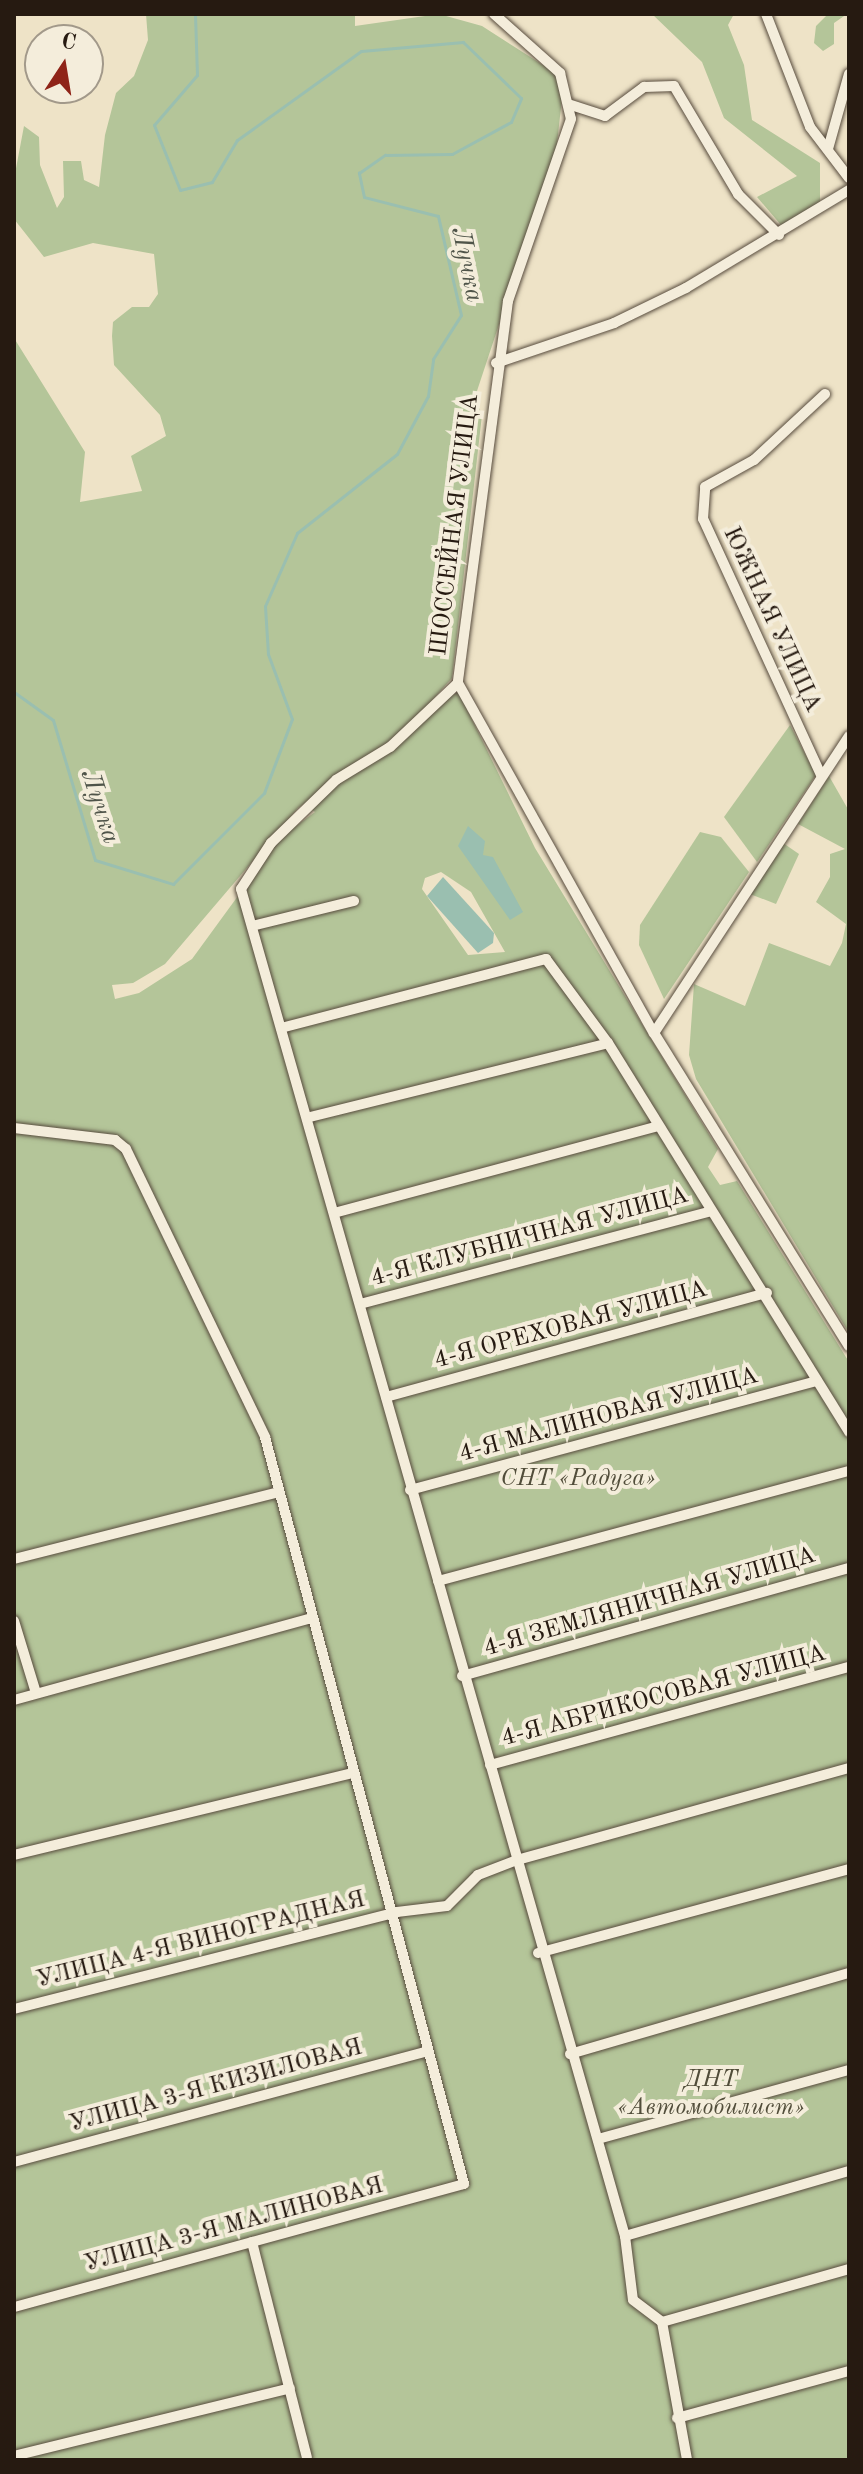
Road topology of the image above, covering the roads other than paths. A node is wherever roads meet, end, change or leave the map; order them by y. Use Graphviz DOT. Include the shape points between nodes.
graph roads {
  1 [pos="494,14"];
  2 [pos="766,14"];
  3 [pos="849,74"];
  4 [pos="568,104"];
  5 [pos="828,149"];
  6 [pos="849,178"];
  7 [pos="849,190"];
  8 [pos="779,235"];
  9 [pos="496,363"];
  10 [pos="825,394"];
  11 [pos="458,683"];
  12 [pos="849,736"];
  13 [pos="821,775"];
  14 [pos="354,901"];
  15 [pos="256,925"];
  16 [pos="281,1028"];
  17 [pos="654,1033"];
  18 [pos="608,1043"];
  19 [pos="310,1117"];
  20 [pos="659,1126"];
  21 [pos="14,1128"];
  22 [pos="711,1211"];
  23 [pos="334,1213"];
  24 [pos="767,1293"];
  25 [pos="360,1304"];
  26 [pos="849,1346"];
  27 [pos="817,1381"];
  28 [pos="386,1397"];
  29 [pos="849,1432"];
  30 [pos="849,1471"];
  31 [pos="410,1490"];
  32 [pos="278,1492"];
  33 [pos="14,1559"];
  34 [pos="849,1568"];
  35 [pos="438,1581"];
  36 [pos="309,1619"];
  37 [pos="14,1621"];
  38 [pos="849,1667"];
  39 [pos="462,1676"];
  40 [pos="36,1693"];
  41 [pos="14,1700"];
  42 [pos="490,1765"];
  43 [pos="849,1768"];
  44 [pos="349,1774"];
  45 [pos="14,1855"];
  46 [pos="517,1860"];
  47 [pos="849,1869"];
  48 [pos="397,1912"];
  49 [pos="538,1953"];
  50 [pos="849,1973"];
  51 [pos="14,2009"];
  52 [pos="427,2051"];
  53 [pos="570,2054"];
  54 [pos="849,2070"];
  55 [pos="598,2139"];
  56 [pos="14,2162"];
  57 [pos="849,2171"];
  58 [pos="625,2236"];
  59 [pos="252,2242"];
  60 [pos="849,2269"];
  61 [pos="14,2307"];
  62 [pos="662,2322"];
  63 [pos="849,2371"];
  64 [pos="290,2388"];
  65 [pos="677,2418"];
  66 [pos="14,2456"];
  67 [pos="307,2457"];
  68 [pos="687,2460"];
  1 -- 4 [label="street, ШОССЕЙНАЯ УЛИЦА" via="560,73"];
  2 -- 5 [label="street" via="810,127"];
  3 -- 5 [label="street"];
  4 -- 8 [label="street" via="605,116 644,87 674,86 738,194"];
  4 -- 9 [label="street, ШОССЕЙНАЯ УЛИЦА" via="571,119 508,301"];
  5 -- 6 [label="street"];
  7 -- 8 [label="street"];
  8 -- 9 [label="street" via="614,323"];
  9 -- 11 [label="street, ШОССЕЙНАЯ УЛИЦА"];
  10 -- 13 [label="street, ЮЖНАЯ УЛИЦА" via="754,460 705,487 703,519"];
  11 -- 15 [label="street" via="390,747 336,780 271,843 241,889"];
  11 -- 17 [label="street, ШОССЕЙНАЯ УЛИЦА"];
  12 -- 13 [label="street"];
  13 -- 17 [label="street"];
  14 -- 15 [label="street"];
  15 -- 16 [label="street"];
  16 -- 18 [label="street" via="546,959"];
  16 -- 19 [label="street"];
  17 -- 26 [label="street, ШОССЕЙНАЯ УЛИЦА"];
  18 -- 19 [label="street"];
  18 -- 20 [label="street"];
  19 -- 23 [label="street"];
  20 -- 22 [label="street"];
  20 -- 23 [label="street"];
  21 -- 32 [label="street" via="115,1140 126,1149 265,1437"];
  22 -- 24 [label="street"];
  22 -- 25 [label="street, 4-Я КЛУБНИЧНАЯ УЛИЦА"];
  23 -- 25 [label="street"];
  24 -- 27 [label="street"];
  24 -- 28 [label="street, 4-Я ОРЕХОВАЯ УЛИЦА"];
  25 -- 28 [label="street"];
  27 -- 29 [label="street"];
  27 -- 31 [label="street, 4-Я МАЛИНОВАЯ УЛИЦА"];
  28 -- 31 [label="street"];
  30 -- 35 [label="street"];
  31 -- 35 [label="street"];
  32 -- 33 [label="street"];
  32 -- 36 [label="street"];
  34 -- 39 [label="street, 4-Я ЗЕМЛЯНИЧНАЯ УЛИЦА"];
  35 -- 39 [label="street"];
  36 -- 40 [label="street"];
  36 -- 44 [label="street"];
  37 -- 40 [label="street"];
  38 -- 42 [label="street, 4-Я АБРИКОСОВАЯ УЛИЦА"];
  39 -- 42 [label="street"];
  40 -- 41 [label="street"];
  42 -- 46 [label="street"];
  43 -- 46 [label="street, УЛИЦА 4-Я ВИНОГРАДНАЯ"];
  44 -- 45 [label="street"];
  44 -- 48 [label="street"];
  46 -- 48 [label="street, УЛИЦА 4-Я ВИНОГРАДНАЯ" via="478,1875 447,1906"];
  46 -- 49 [label="street"];
  47 -- 49 [label="street"];
  48 -- 51 [label="street, УЛИЦА 4-Я ВИНОГРАДНАЯ"];
  48 -- 52 [label="street"];
  49 -- 53 [label="street"];
  50 -- 53 [label="street"];
  52 -- 56 [label="street, УЛИЦА 3-Я КИЗИЛОВАЯ"];
  52 -- 59 [label="street, УЛИЦА 3-Я МАЛИНОВАЯ" via="464,2184"];
  53 -- 55 [label="street"];
  54 -- 55 [label="street"];
  55 -- 58 [label="street"];
  57 -- 58 [label="street"];
  58 -- 62 [label="street" via="633,2300"];
  59 -- 61 [label="street, УЛИЦА 3-Я МАЛИНОВАЯ"];
  59 -- 64 [label="street"];
  60 -- 62 [label="street"];
  62 -- 65 [label="street"];
  63 -- 65 [label="street"];
  64 -- 66 [label="street"];
  64 -- 67 [label="street"];
  65 -- 68 [label="street"];
}
